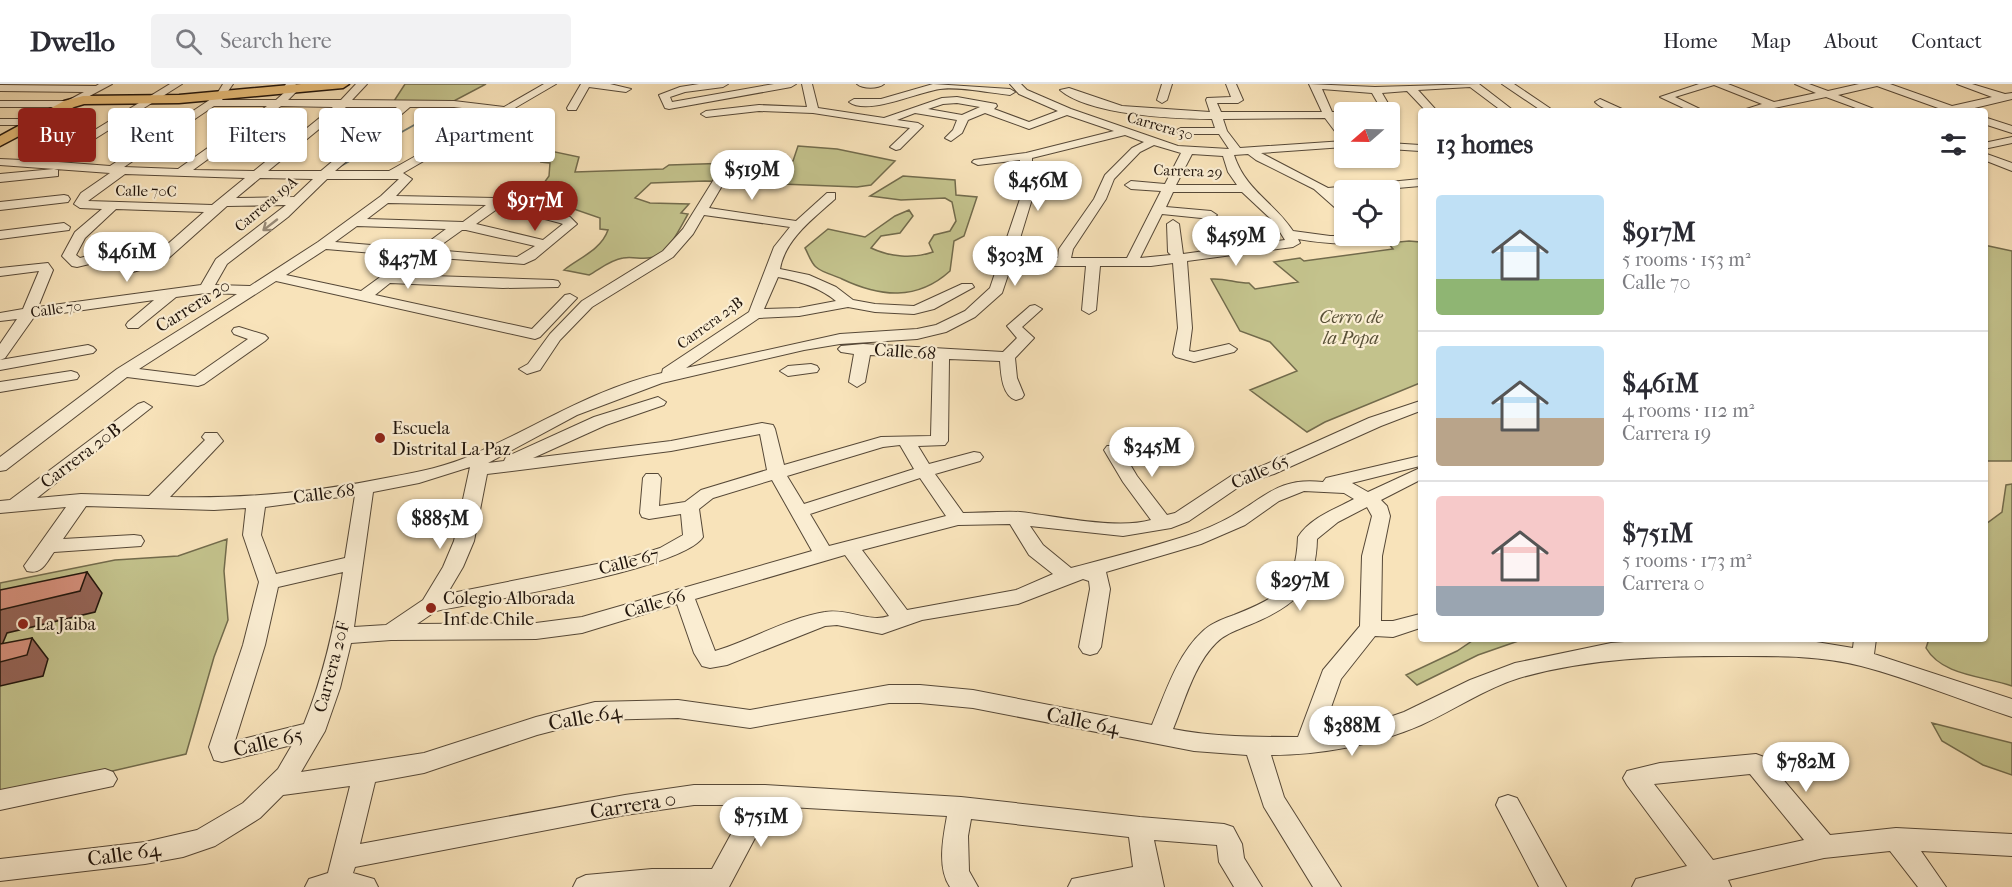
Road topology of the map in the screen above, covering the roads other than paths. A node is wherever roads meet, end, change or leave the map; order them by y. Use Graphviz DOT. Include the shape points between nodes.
graph roads {
  1 [pos="177,84"];
  2 [pos="228,84"];
  3 [pos="343,84"];
  4 [pos="362,84"];
  5 [pos="551,84"];
  6 [pos="586,84"];
  7 [pos="723,84"];
  8 [pos="791,84"];
  9 [pos="807,84"];
  10 [pos="851,84"];
  11 [pos="862,84"];
  12 [pos="879,84"];
  13 [pos="1151,84"];
  14 [pos="1231,84"];
  15 [pos="1469,84"];
  16 [pos="1473,84"];
  17 [pos="1507,84"];
  18 [pos="1710,84"];
  19 [pos="1719,84"];
  20 [pos="1800,84"];
  21 [pos="1874,84"];
  22 [pos="1880,84"];
  23 [pos="1962,84"];
  24 [pos="964,85"];
  25 [pos="1167,85"];
  26 [pos="1315,85"];
  27 [pos="1338,85"];
  28 [pos="20,86"];
  29 [pos="103,86"];
  30 [pos="291,87"];
  31 [pos="0,88"];
  32 [pos="1410,88"];
  33 [pos="626,89"];
  34 [pos="1016,89"];
  35 [pos="1056,90"];
  36 [pos="1375,90"];
  37 [pos="1827,94"];
  38 [pos="0,95"];
  39 [pos="1111,95"];
  40 [pos="2009,98"];
  41 [pos="216,100"];
  42 [pos="1162,100"];
  43 [pos="150,101"];
  44 [pos="280,102"];
  45 [pos="345,102"];
  46 [pos="854,102"];
  47 [pos="1382,102"];
  48 [pos="1600,102"];
  49 [pos="408,103"];
  50 [pos="0,104"];
  51 [pos="69,104"];
  52 [pos="1774,105"];
  53 [pos="1210,106"];
  54 [pos="62,108"];
  55 [pos="402,108"];
  56 [pos="488,108"];
  57 [pos="509,108"];
  58 [pos="572,108"];
  59 [pos="989,108"];
  60 [pos="1429,108"];
  61 [pos="1505,108"];
  62 [pos="1544,108"];
  63 [pos="1612,108"];
  64 [pos="1692,108"];
  65 [pos="1760,108"];
  66 [pos="1782,108"];
  67 [pos="1866,108"];
  68 [pos="1944,108"];
  69 [pos="1959,108"];
  70 [pos="1121,109"];
  71 [pos="813,110"];
  72 [pos="915,110"];
  73 [pos="1066,111"];
  74 [pos="706,114"];
  75 [pos="1328,114"];
  76 [pos="1334,114"];
  77 [pos="855,115"];
  78 [pos="963,118"];
  79 [pos="883,120"];
  80 [pos="1988,121"];
  81 [pos="0,122"];
  82 [pos="18,122"];
  83 [pos="1097,122"];
  84 [pos="1334,122"];
  85 [pos="402,124"];
  86 [pos="407,124"];
  87 [pos="2012,130"];
  88 [pos="1181,131"];
  89 [pos="1222,131"];
  90 [pos="18,132"];
  91 [pos="1124,132"];
  92 [pos="951,138"];
  93 [pos="2012,140"];
  94 [pos="1,141"];
  95 [pos="1152,142"];
  96 [pos="1334,145"];
  97 [pos="1988,145"];
  98 [pos="896,147"];
  99 [pos="1400,147"];
  100 [pos="1418,148"];
  101 [pos="1188,151"];
  102 [pos="1251,151"];
  103 [pos="1232,152"];
  104 [pos="1026,156"];
  105 [pos="1988,158"];
  106 [pos="0,162"];
  107 [pos="339,162"];
  108 [pos="422,162"];
  109 [pos="978,162"];
  110 [pos="48,163"];
  111 [pos="2012,167"];
  112 [pos="112,169"];
  113 [pos="181,172"];
  114 [pos="259,175"];
  115 [pos="324,175"];
  116 [pos="398,177"];
  117 [pos="0,178"];
  118 [pos="720,179"];
  119 [pos="1418,182"];
  120 [pos="1131,185"];
  121 [pos="1245,188"];
  122 [pos="1168,189"];
  123 [pos="513,191"];
  124 [pos="1327,192"];
  125 [pos="831,196"];
  126 [pos="64,199"];
  127 [pos="385,199"];
  128 [pos="1334,199"];
  129 [pos="297,201"];
  130 [pos="495,202"];
  131 [pos="0,206"];
  132 [pos="220,206"];
  133 [pos="111,207"];
  134 [pos="1156,210"];
  135 [pos="701,211"];
  136 [pos="1211,216"];
  137 [pos="355,222"];
  138 [pos="1173,224"];
  139 [pos="799,225"];
  140 [pos="461,226"];
  141 [pos="64,227"];
  142 [pos="1289,234"];
  143 [pos="0,235"];
  144 [pos="1334,240"];
  145 [pos="545,244"];
  146 [pos="323,245"];
  147 [pos="1226,253"];
  148 [pos="422,254"];
  149 [pos="1180,259"];
  150 [pos="1132,261"];
  151 [pos="1008,262"];
  152 [pos="1064,263"];
  153 [pos="1093,264"];
  154 [pos="1241,268"];
  155 [pos="0,272"];
  156 [pos="773,273"];
  157 [pos="276,277"];
  158 [pos="390,279"];
  159 [pos="553,284"];
  160 [pos="967,286"];
  161 [pos="206,289"];
  162 [pos="255,290"];
  163 [pos="173,293"];
  164 [pos="364,297"];
  165 [pos="570,298"];
  166 [pos="848,303"];
  167 [pos="1035,309"];
  168 [pos="1089,310"];
  169 [pos="29,313"];
  170 [pos="754,314"];
  171 [pos="0,317"];
  172 [pos="133,325"];
  173 [pos="239,331"];
  174 [pos="807,347"];
  175 [pos="863,349"];
  176 [pos="1229,349"];
  177 [pos="88,350"];
  178 [pos="941,354"];
  179 [pos="0,355"];
  180 [pos="1007,357"];
  181 [pos="0,365"];
  182 [pos="527,369"];
  183 [pos="123,372"];
  184 [pos="71,376"];
  185 [pos="791,377"];
  186 [pos="657,380"];
  187 [pos="857,382"];
  188 [pos="0,387"];
  189 [pos="1016,395"];
  190 [pos="658,402"];
  191 [pos="1418,407"];
  192 [pos="144,408"];
  193 [pos="211,437"];
  194 [pos="906,440"];
  195 [pos="1113,450"];
  196 [pos="974,458"];
  197 [pos="1418,461"];
  198 [pos="479,464"];
  199 [pos="505,465"];
  200 [pos="0,466"];
  201 [pos="1268,470"];
  202 [pos="924,471"];
  203 [pos="777,473"];
  204 [pos="1418,474"];
  205 [pos="652,478"];
  206 [pos="1311,485"];
  207 [pos="365,489"];
  208 [pos="1367,499"];
  209 [pos="81,500"];
  210 [pos="256,502"];
  211 [pos="153,503"];
  212 [pos="4,506"];
  213 [pos="690,507"];
  214 [pos="798,512"];
  215 [pos="1016,518"];
  216 [pos="957,519"];
  217 [pos="1164,524"];
  218 [pos="134,541"];
  219 [pos="50,546"];
  220 [pos="849,547"];
  221 [pos="824,555"];
  222 [pos="353,563"];
  223 [pos="34,566"];
  224 [pos="1075,573"];
  225 [pos="269,582"];
  226 [pos="684,596"];
  227 [pos="430,605"];
  228 [pos="903,619"];
  229 [pos="1418,622"];
  230 [pos="1370,628"];
  231 [pos="391,632"];
  232 [pos="344,636"];
  233 [pos="1800,644"];
  234 [pos="1090,647"];
  235 [pos="1864,648"];
  236 [pos="2012,708"];
  237 [pos="314,731"];
  238 [pos="1159,736"];
  239 [pos="1256,746"];
  240 [pos="1306,746"];
  241 [pos="364,774"];
  242 [pos="105,778"];
  243 [pos="280,785"];
  244 [pos="765,795"];
  245 [pos="0,800"];
  246 [pos="1508,805"];
  247 [pos="961,807"];
  248 [pos="242,818"];
  249 [pos="1140,828"];
  250 [pos="1896,838"];
  251 [pos="2012,845"];
  252 [pos="1824,847"];
  253 [pos="0,870"];
  254 [pos="334,879"];
  255 [pos="1713,880"];
  256 [pos="1150,881"];
  257 [pos="694,883"];
  258 [pos="365,887"];
  259 [pos="586,887"];
  260 [pos="965,887"];
  261 [pos="1081,887"];
  262 [pos="1249,887"];
  263 [pos="1328,887"];
  264 [pos="1553,887"];
  265 [pos="1645,887"];
  266 [pos="1933,887"];
  1 -- 43 [label="street"];
  2 -- 41 [label="street"];
  3 -- 30 [label="main road"];
  4 -- 45 [label="street"];
  5 -- 57 [label="street, Carrera 20"];
  6 -- 33 [label="street"];
  6 -- 58 [label="street"];
  7 -- 8 [label="street" via="664,95 669,106"];
  9 -- 71 [label="street"];
  10 -- 46 [label="street"];
  11 -- 12 [label="street"];
  13 -- 25 [label="street"];
  14 -- 53 [label="street" via="1238,100"];
  15 -- 32 [label="street"];
  16 -- 61 [label="street"];
  17 -- 62 [label="street"];
  18 -- 64 [label="street" via="1665,96"];
  19 -- 52 [label="street"];
  20 -- 37 [label="street"];
  21 -- 37 [label="street"];
  22 -- 68 [label="street"];
  23 -- 40 [label="street"];
  24 -- 34 [label="street"];
  24 -- 46 [label="street" via="934,86 881,102"];
  25 -- 42 [label="street"];
  26 -- 27 [label="street"];
  26 -- 75 [label="street"];
  27 -- 36 [label="street"];
  28 -- 29 [label="street"];
  28 -- 31 [label="street"];
  28 -- 38 [label="street"];
  29 -- 51 [label="street"];
  30 -- 41 [label="main road"];
  30 -- 44 [label="street" via="292,91"];
  32 -- 36 [label="street"];
  32 -- 60 [label="street"];
  34 -- 35 [label="street"];
  34 -- 59 [label="street"];
  34 -- 73 [label="street, Carrera 30"];
  35 -- 39 [label="street"];
  35 -- 70 [label="street"];
  36 -- 47 [label="street"];
  37 -- 52 [label="street"];
  37 -- 67 [label="street"];
  40 -- 69 [label="street"];
  41 -- 43 [label="main road"];
  41 -- 44 [label="street"];
  41 -- 112 [label="street"];
  43 -- 51 [label="main road" via="87,99"];
  43 -- 110 [label="street"];
  44 -- 45 [label="street"];
  44 -- 113 [label="street"];
  45 -- 49 [label="street"];
  45 -- 114 [label="street"];
  46 -- 77 [label="street"];
  48 -- 63 [label="street"];
  49 -- 55 [label="street, Carrera 19A"];
  49 -- 56 [label="street"];
  50 -- 51 [label="street"];
  51 -- 54 [label="main road"];
  52 -- 65 [label="street"];
  52 -- 66 [label="street"];
  53 -- 70 [label="street"];
  53 -- 75 [label="street"];
  53 -- 89 [label="street"];
  59 -- 72 [label="street" via="950,100"];
  59 -- 73 [label="street" via="1029,126"];
  59 -- 78 [label="street"];
  70 -- 83 [label="street"];
  71 -- 74 [label="street" via="759,108"];
  71 -- 77 [label="street"];
  72 -- 78 [label="street"];
  72 -- 79 [label="street"];
  73 -- 83 [label="street, Carrera 30"];
  75 -- 76 [label="street"];
  75 -- 84 [label="street"];
  77 -- 79 [label="street"];
  78 -- 92 [label="street"];
  79 -- 98 [label="street" via="918,127"];
  80 -- 87 [label="street"];
  81 -- 82 [label="street"];
  83 -- 91 [label="street, Carrera 30"];
  85 -- 86 [label="street"];
  88 -- 89 [label="street"];
  89 -- 103 [label="street"];
  90 -- 94 [label="main road"];
  91 -- 95 [label="street, Carrera 30"];
  91 -- 104 [label="street"];
  93 -- 97 [label="street"];
  95 -- 101 [label="street, Carrera 30"];
  95 -- 152 [label="street" via="1136,150 1109,178 1100,199 1066,249"];
  96 -- 102 [label="street, Carrera 30"];
  99 -- 100 [label="street"];
  101 -- 103 [label="street, Carrera 30"];
  101 -- 122 [label="street"];
  102 -- 103 [label="street, Carrera 30"];
  102 -- 124 [label="street"];
  103 -- 121 [label="street" via="1234,172"];
  104 -- 109 [label="street"];
  104 -- 151 [label="street" via="1026,199"];
  105 -- 111 [label="street"];
  106 -- 110 [label="street"];
  107 -- 115 [label="street, Carrera 19A"];
  108 -- 116 [label="street, Carrera 20"];
  110 -- 112 [label="street"];
  112 -- 113 [label="street"];
  112 -- 117 [label="street"];
  112 -- 133 [label="street, Calle 70C" via="80,201 84,206"];
  113 -- 114 [label="street"];
  114 -- 115 [label="street"];
  114 -- 132 [label="street"];
  115 -- 116 [label="street"];
  115 -- 129 [label="street, Carrera 19A"];
  116 -- 127 [label="street, Carrera 20"];
  118 -- 135 [label="street"];
  119 -- 124 [label="street"];
  120 -- 122 [label="street, Carrera 29"];
  121 -- 122 [label="street, Carrera 29"];
  121 -- 142 [label="street" via="1272,211"];
  122 -- 134 [label="street"];
  123 -- 130 [label="street"];
  124 -- 128 [label="street"];
  125 -- 139 [label="street, Carrera 23B"];
  126 -- 131 [label="street"];
  127 -- 130 [label="street"];
  127 -- 137 [label="street, Carrera 20"];
  129 -- 132 [label="street, Calle 70C"];
  129 -- 161 [label="street, Carrera 19A, one-way" via="221,262"];
  130 -- 140 [label="street"];
  130 -- 145 [label="street" via="571,224"];
  132 -- 133 [label="street, Calle 70C"];
  132 -- 133 [label="street" via="158,261 129,269 104,256 77,262 70,259 74,243"];
  134 -- 136 [label="street"];
  134 -- 150 [label="street"];
  135 -- 139 [label="street"];
  135 -- 182 [label="street" via="668,254 587,304 555,337 534,367"];
  137 -- 140 [label="street"];
  137 -- 146 [label="street, Carrera 20"];
  138 -- 149 [label="street" via="1175,252"];
  139 -- 156 [label="street, Carrera 23B" via="781,247"];
  140 -- 145 [label="street"];
  140 -- 148 [label="street"];
  141 -- 143 [label="street"];
  142 -- 144 [label="street"];
  142 -- 147 [label="street" via="1293,243"];
  145 -- 148 [label="street" via="519,261"];
  146 -- 148 [label="street"];
  146 -- 157 [label="street, Carrera 20"];
  147 -- 149 [label="street"];
  147 -- 154 [label="street"];
  148 -- 158 [label="street"];
  149 -- 150 [label="street"];
  149 -- 176 [label="street" via="1185,328 1181,354 1194,357"];
  150 -- 153 [label="street"];
  151 -- 152 [label="street"];
  151 -- 174 [label="street, Calle 68" via="993,296 941,329 840,339"];
  152 -- 153 [label="street"];
  153 -- 168 [label="street"];
  155 -- 169 [label="street" via="43,266 46,270"];
  156 -- 166 [label="street" via="804,278"];
  156 -- 170 [label="street, Carrera 23B"];
  157 -- 162 [label="street, Carrera 20"];
  157 -- 164 [label="street"];
  158 -- 159 [label="street"];
  158 -- 164 [label="street"];
  160 -- 166 [label="street" via="914,310"];
  161 -- 162 [label="street, Calle 70"];
  161 -- 163 [label="street, Calle 70"];
  162 -- 183 [label="street, Carrera 20"];
  163 -- 169 [label="street, Calle 70"];
  163 -- 172 [label="street"];
  164 -- 165 [label="street" via="535,334"];
  166 -- 170 [label="street" via="800,312"];
  167 -- 180 [label="street" via="1014,326 1026,338"];
  169 -- 171 [label="street, Calle 70"];
  169 -- 179 [label="street"];
  170 -- 186 [label="street, Carrera 23B"];
  173 -- 183 [label="street" via="260,338 198,381"];
  174 -- 175 [label="street, Calle 68"];
  174 -- 185 [label="street" via="813,371"];
  174 -- 186 [label="street, Calle 68"];
  175 -- 178 [label="street, Calle 68"];
  175 -- 187 [label="street"];
  177 -- 181 [label="street"];
  178 -- 180 [label="street, Calle 68"];
  178 -- 194 [label="street" via="934,441"];
  180 -- 189 [label="street"];
  183 -- 200 [label="street, Carrera 20"];
  184 -- 188 [label="street"];
  186 -- 198 [label="street, Calle 68" via="571,411"];
  190 -- 199 [label="street" via="600,421"];
  191 -- 201 [label="street, Calle 65"];
  192 -- 212 [label="street, Carrera 20B"];
  193 -- 211 [label="street" via="214,441"];
  194 -- 202 [label="street"];
  194 -- 203 [label="street" via="881,442"];
  195 -- 217 [label="street"];
  196 -- 202 [label="street"];
  197 -- 206 [label="street"];
  198 -- 199 [label="street"];
  198 -- 207 [label="street, Calle 68"];
  198 -- 227 [label="street" via="464,542"];
  199 -- 203 [label="street" via="671,446 762,428 767,429"];
  201 -- 206 [label="street"];
  201 -- 217 [label="street, Calle 65" via="1237,480 1203,505"];
  202 -- 214 [label="street"];
  202 -- 216 [label="street"];
  203 -- 213 [label="street" via="707,494"];
  203 -- 214 [label="street"];
  204 -- 208 [label="street"];
  205 -- 213 [label="street" via="649,513"];
  206 -- 208 [label="street" via="1347,487"];
  206 -- 224 [label="street" via="1273,497 1238,521 1194,540"];
  207 -- 210 [label="street, Calle 68"];
  207 -- 222 [label="street, Carrera 20F"];
  208 -- 230 [label="street" via="1378,506 1382,516 1372,556"];
  208 -- 238 [label="street" via="1331,518 1308,537 1300,579 1288,598 1221,627 1205,640"];
  209 -- 211 [label="street, Calle 68"];
  209 -- 212 [label="street, Calle 68"];
  209 -- 219 [label="street"];
  210 -- 211 [label="street, Calle 68"];
  210 -- 225 [label="street" via="252,536"];
  213 -- 227 [label="street, Calle 67" via="693,537 671,552"];
  214 -- 221 [label="street"];
  215 -- 216 [label="street, Calle 65"];
  215 -- 217 [label="street, Calle 65" via="1123,530"];
  215 -- 224 [label="street" via="1036,550"];
  216 -- 220 [label="street, Calle 66"];
  218 -- 219 [label="street"];
  219 -- 223 [label="street"];
  220 -- 221 [label="street, Calle 66"];
  220 -- 228 [label="street"];
  221 -- 226 [label="street, Calle 66"];
  222 -- 225 [label="street"];
  222 -- 232 [label="street, Carrera 20F"];
  224 -- 228 [label="street" via="1018,597"];
  224 -- 234 [label="street" via="1099,577"];
  225 -- 237 [label="street, Calle 65" via="222,753"];
  226 -- 228 [label="street" via="710,660 825,619 882,626"];
  226 -- 231 [label="street, Calle 66" via="582,625 536,631"];
  227 -- 231 [label="street"];
  229 -- 230 [label="street" via="1393,629"];
  230 -- 240 [label="street" via="1331,676"];
  231 -- 232 [label="street, Calle 66"];
  232 -- 237 [label="street, Carrera 20F"];
  233 -- 235 [label="street, Calle 64"];
  233 -- 240 [label="street, Calle 64" via="1651,648 1578,657 1515,671 1375,731"];
  235 -- 236 [label="street, Calle 64"];
  237 -- 243 [label="street, Carrera 20F" via="300,759"];
  238 -- 239 [label="street, Calle 64"];
  238 -- 241 [label="street, Calle 64" via="972,699 889,694 750,719 678,709 595,711 424,763"];
  239 -- 240 [label="street, Calle 64"];
  239 -- 263 [label="street" via="1273,800"];
  241 -- 243 [label="street, Calle 64"];
  241 -- 254 [label="street"];
  242 -- 245 [label="street"];
  243 -- 248 [label="street, Carrera 20F"];
  244 -- 247 [label="street, Carrera 0"];
  244 -- 254 [label="street, Carrera 0" via="694,795 625,805"];
  244 -- 257 [label="street" via="719,881"];
  246 -- 264 [label="street"];
  247 -- 249 [label="street, Carrera 0"];
  247 -- 260 [label="street" via="956,874"];
  248 -- 253 [label="street, Calle 64" via="205,838 150,853"];
  249 -- 256 [label="street"];
  249 -- 262 [label="street, Carrera 0" via="1224,835 1232,862"];
  250 -- 251 [label="street"];
  250 -- 252 [label="street"];
  250 -- 266 [label="street"];
  252 -- 255 [label="street"];
  252 -- 255 [label="street" via="1756,764 1635,778"];
  254 -- 258 [label="street"];
  255 -- 265 [label="street"];
  256 -- 261 [label="street"];
  257 -- 259 [label="street" via="638,880"];
}
